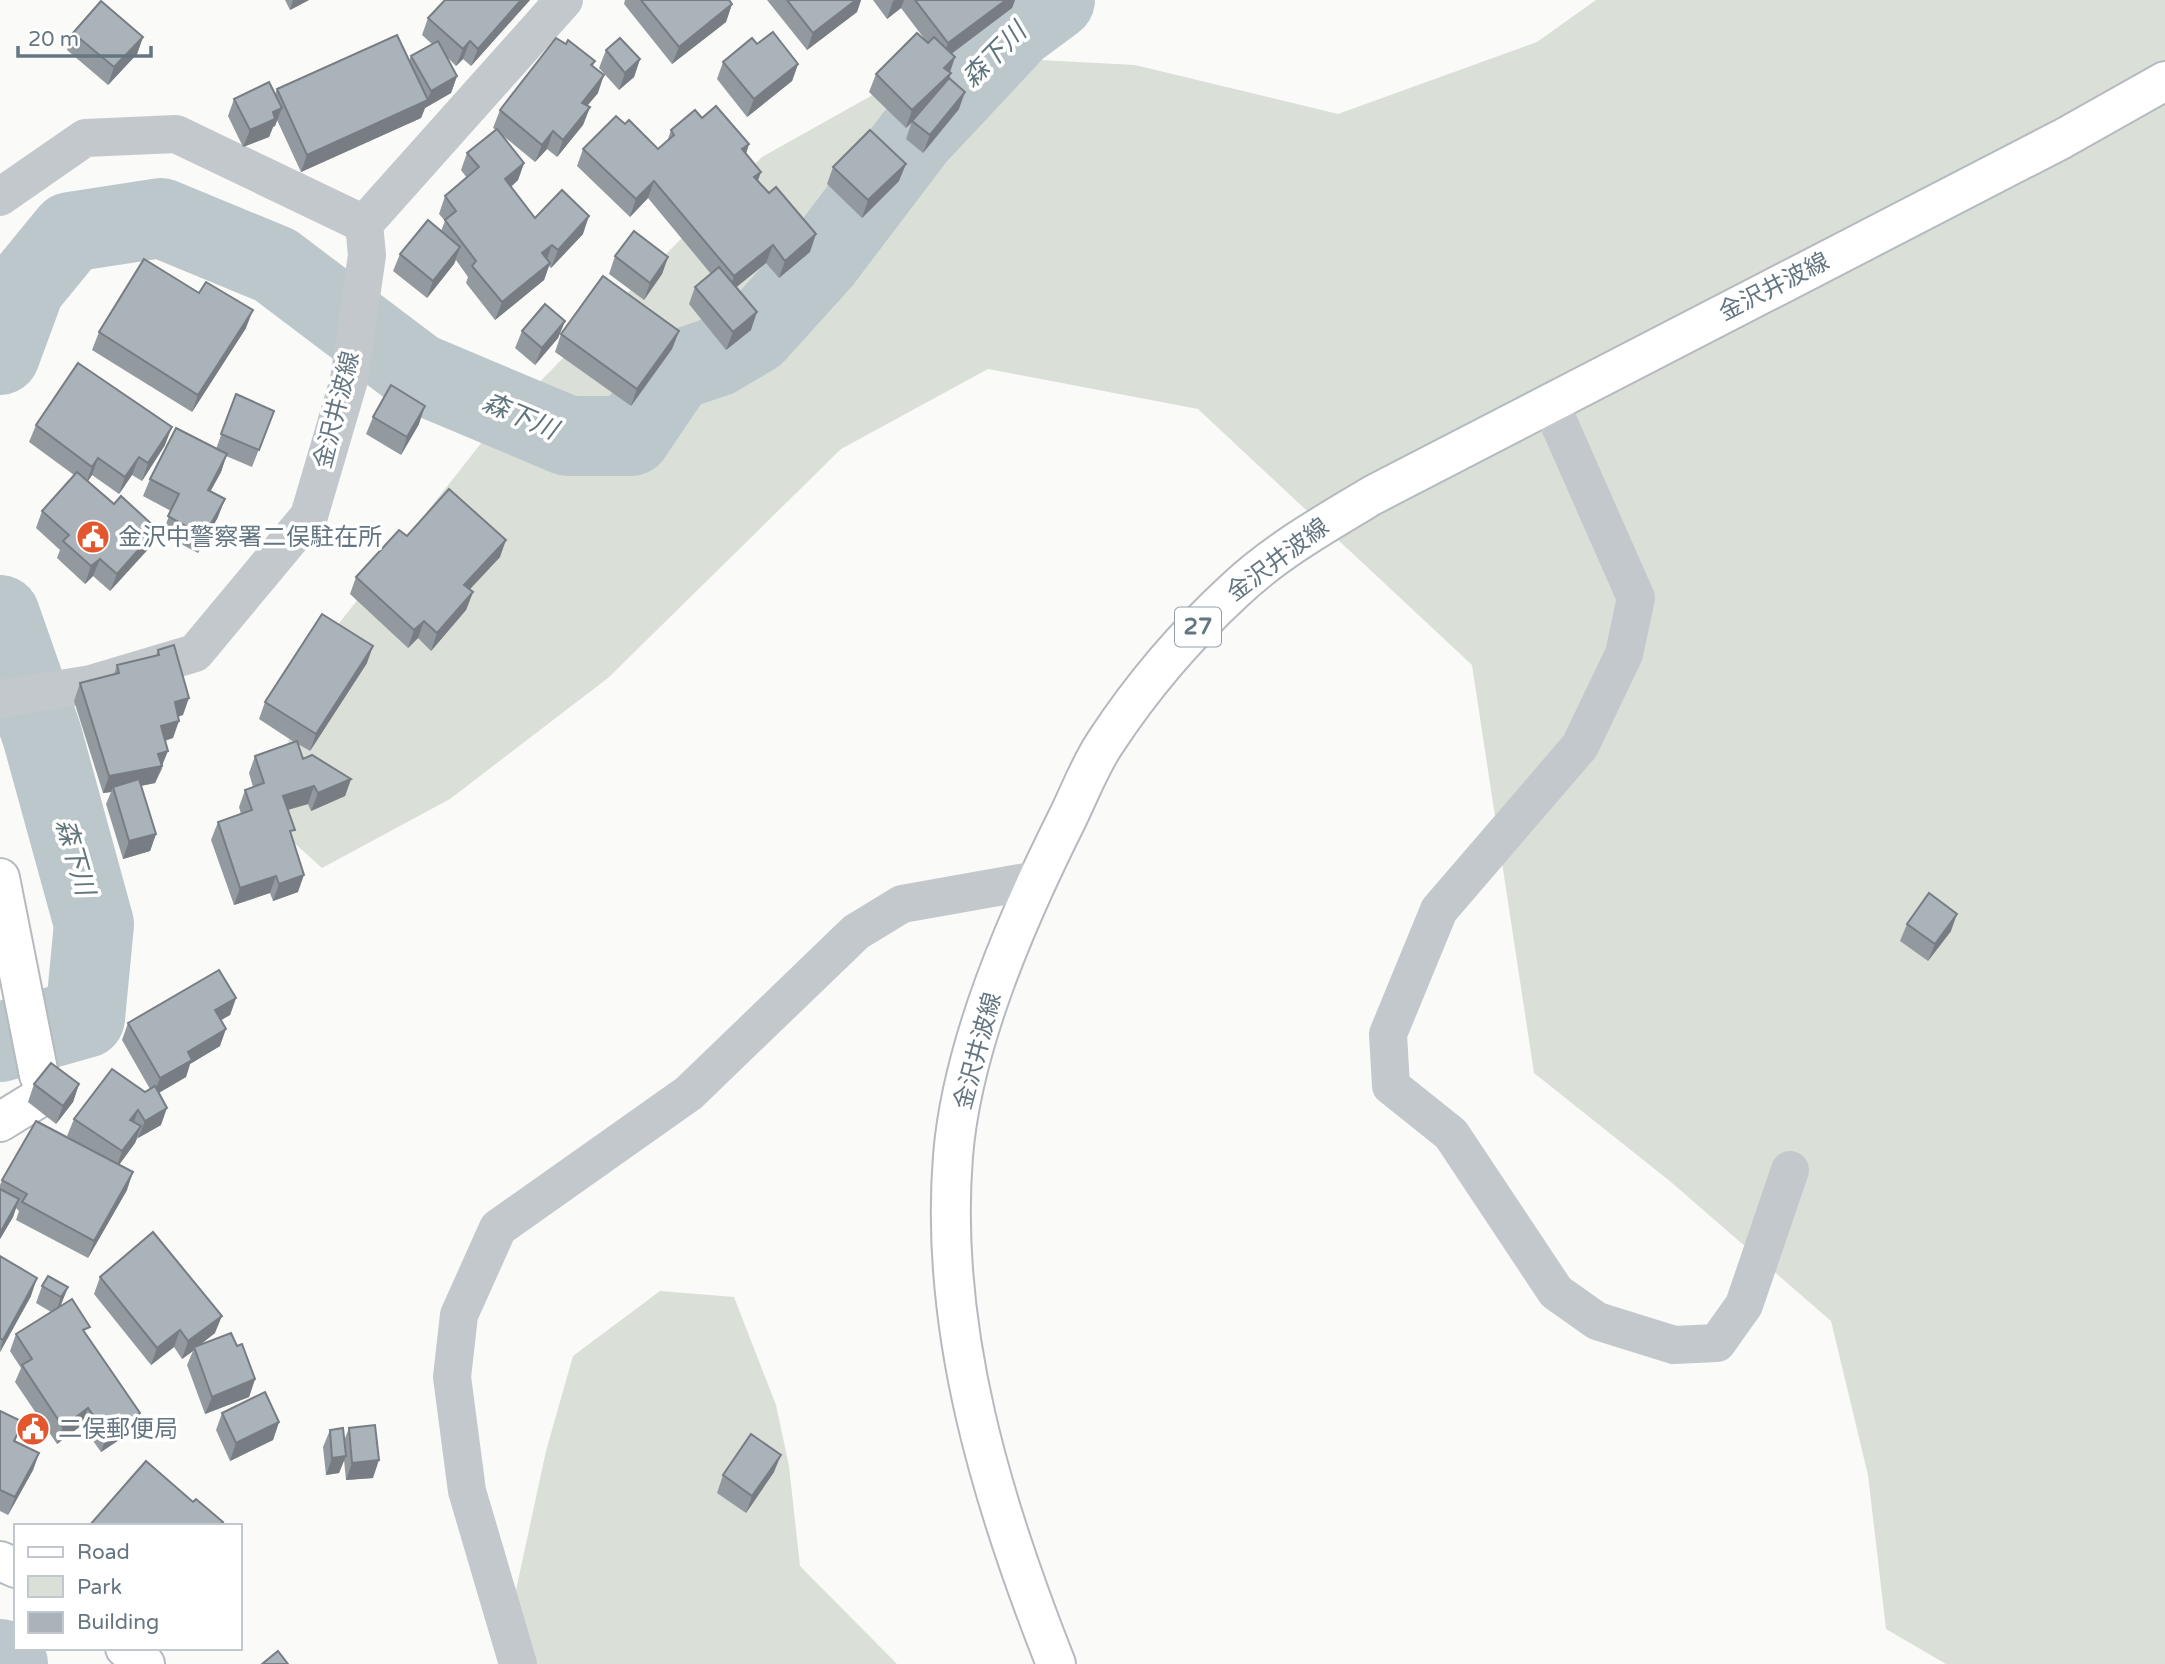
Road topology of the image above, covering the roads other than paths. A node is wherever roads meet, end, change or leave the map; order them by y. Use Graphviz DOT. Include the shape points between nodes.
graph roads {
  1 [pos="564,0"];
  2 [pos="2165,81"];
  3 [pos="0,197"];
  4 [pos="365,239"];
  5 [pos="1550,403"];
  6 [pos="4,698"];
  7 [pos="0,878"];
  8 [pos="1037,880"];
  9 [pos="0,1122"];
  10 [pos="1790,1170"];
  11 [pos="128,1650"];
  12 [pos="145,1664"];
  13 [pos="518,1664"];
  14 [pos="1056,1664"];
  1 -- 4 [label="street"];
  2 -- 5 [label="main road, 金沢井波線 / 27" via="2062,139"];
  3 -- 4 [label="street" via="85,138 176,134"];
  4 -- 6 [label="street, 金沢井波線" via="349,380 310,516 195,653 91,684"];
  5 -- 8 [label="main road, 金沢井波線 / 27" via="1373,495 1309,533 1236,588 1174,652 1104,744"];
  5 -- 10 [label="street" via="1636,598 1624,654 1580,746 1439,910 1388,1034 1391,1086 1451,1134 1556,1292 1597,1321 1674,1345 1717,1343 1744,1305"];
  7 -- 9 [label="main road" via="39,1075 47,1093"];
  8 -- 13 [label="street" via="902,904 856,932 689,1093 498,1228 459,1315 452,1377 467,1491"];
  8 -- 14 [label="main road, 金沢井波線 / 27" via="984,1019 965,1088 953,1155 953,1232 958,1315 974,1406 1009,1536"];
  11 -- 12 [label="main road"];
}
